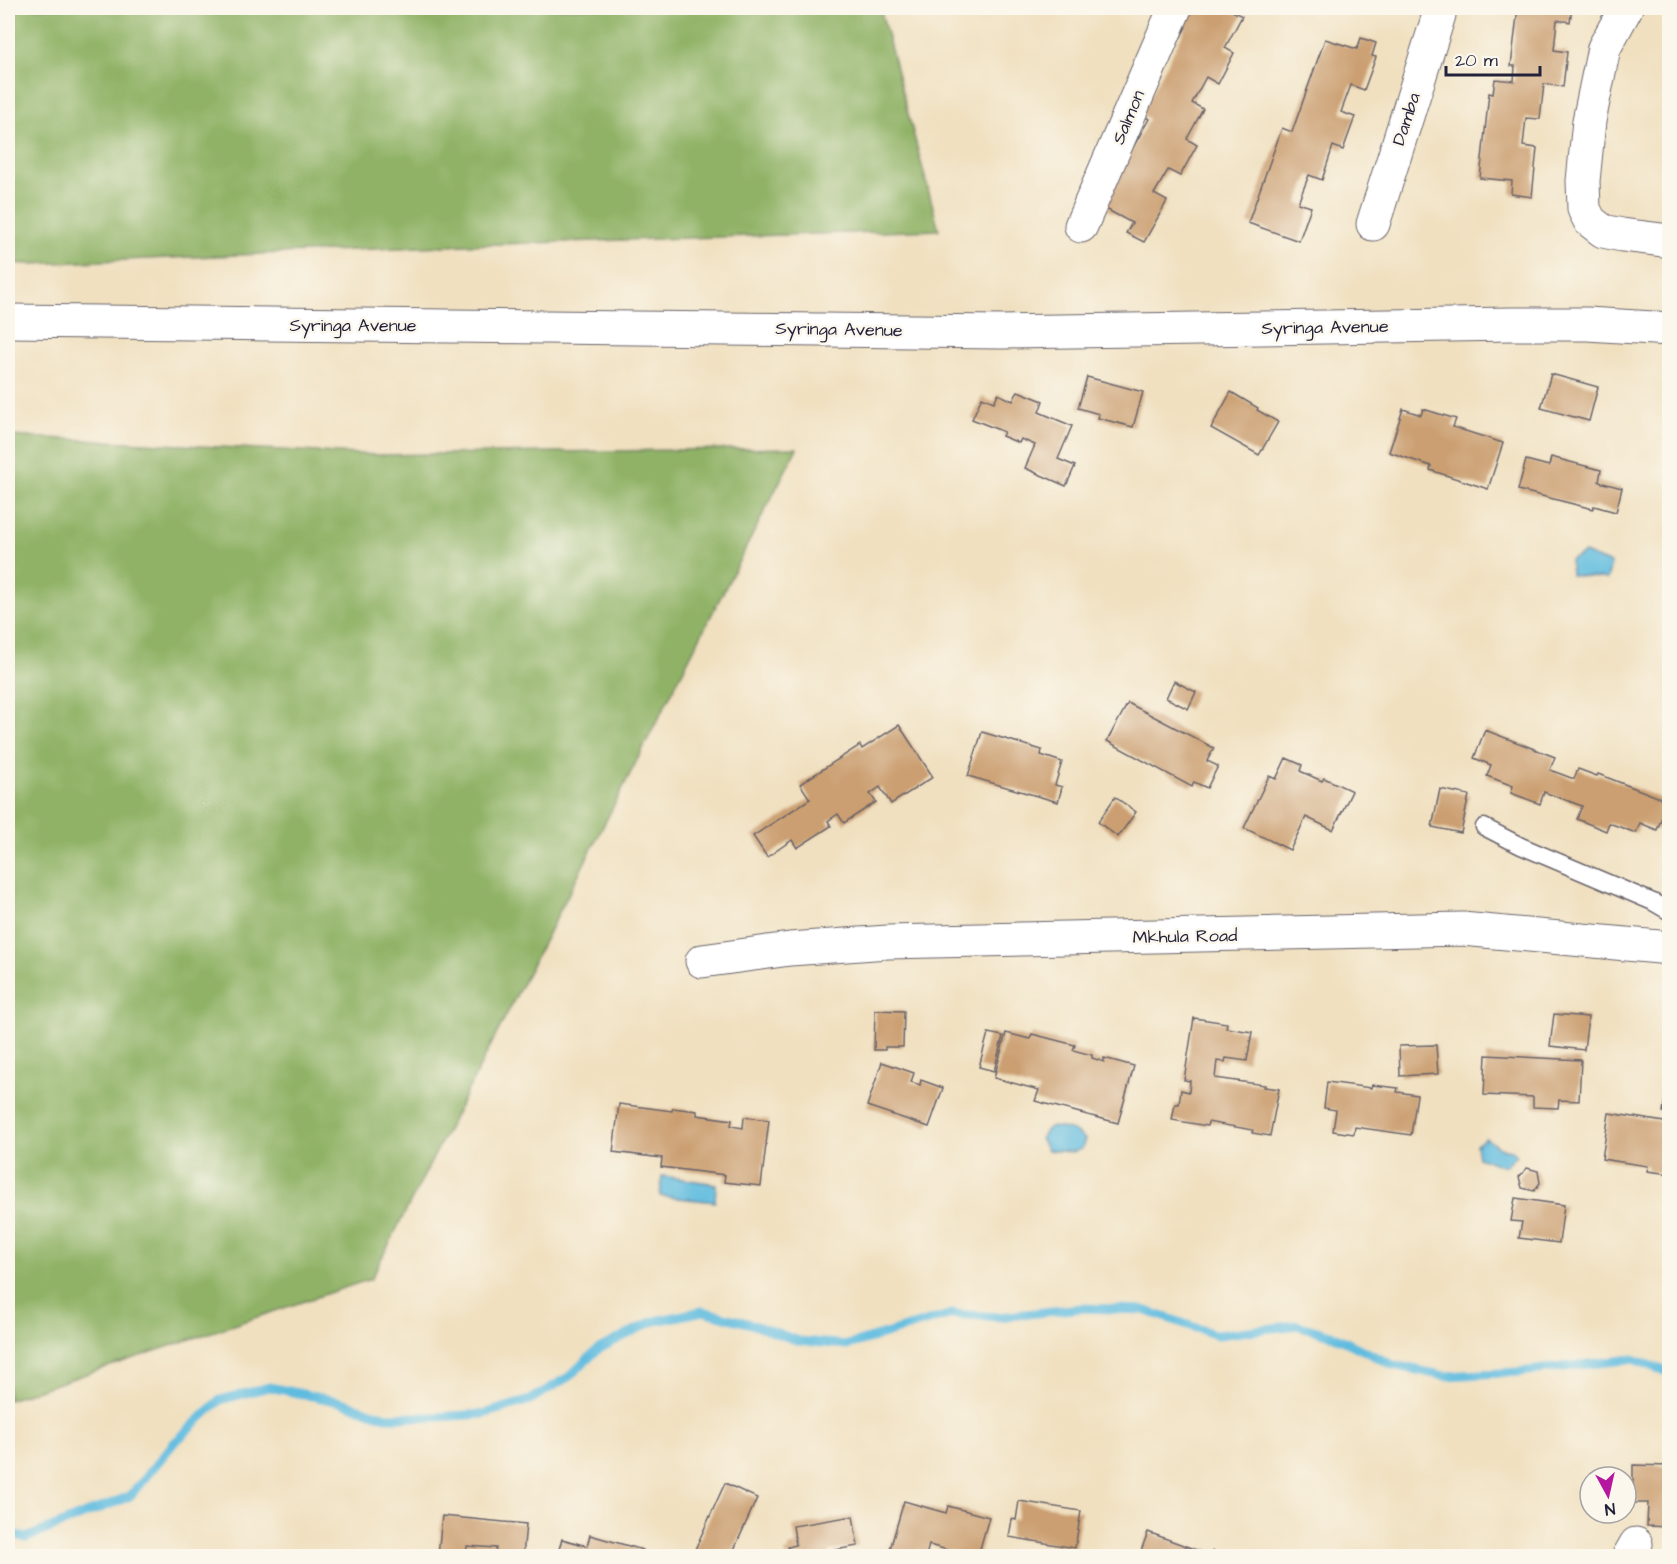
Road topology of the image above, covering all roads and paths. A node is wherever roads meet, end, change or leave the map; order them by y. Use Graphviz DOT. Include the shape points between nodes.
graph roads {
  1 [pos="1175,8"];
  2 [pos="1626,8"];
  3 [pos="1435,10"];
  4 [pos="1373,224"];
  5 [pos="1081,226"];
  6 [pos="1670,241"];
  7 [pos="8,321"];
  8 [pos="1670,329"];
  9 [pos="1484,827"];
  10 [pos="1670,912"];
  11 [pos="1670,948"];
  12 [pos="702,961"];
  1 -- 5 [label="street, Salmon"];
  2 -- 6 [label="street" via="1604,48 1589,121 1584,209 1590,221 1603,231"];
  3 -- 4 [label="street, Damba"];
  7 -- 8 [label="street, Syringa Avenue" via="1001,332 1512,324"];
  9 -- 10 [label="lane"];
  11 -- 12 [label="street, Mkhula Road" via="1462,929 888,942 790,948"];
}
